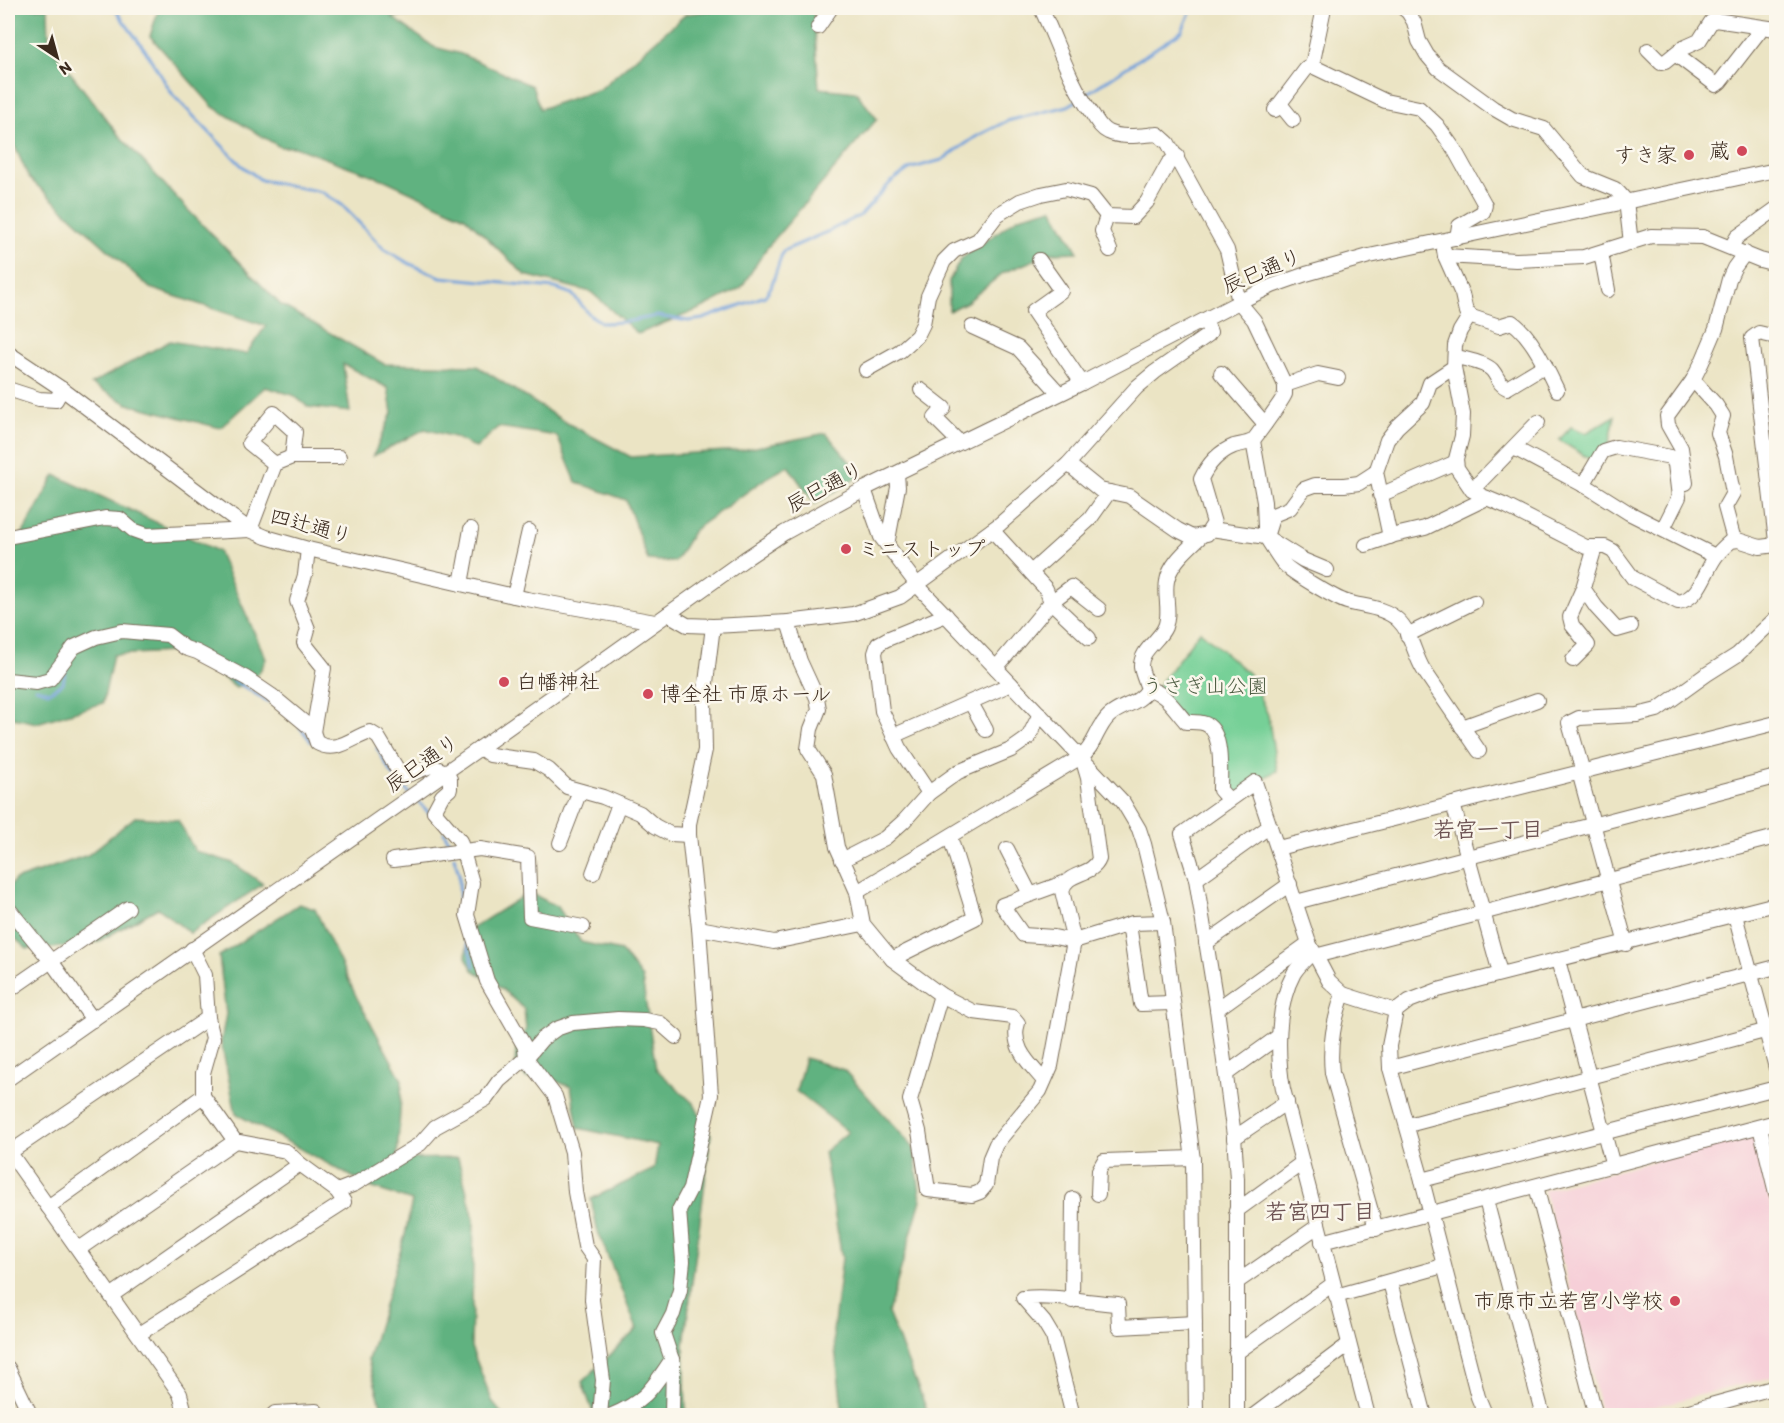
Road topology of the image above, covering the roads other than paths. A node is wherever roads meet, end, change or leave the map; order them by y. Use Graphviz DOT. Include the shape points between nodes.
graph roads {
  1 [pos="831,8"];
  2 [pos="1041,8"];
  3 [pos="1323,8"];
  4 [pos="1402,8"];
  5 [pos="818,27"];
  6 [pos="1761,28"];
  7 [pos="1776,29"];
  8 [pos="1648,50"];
  9 [pos="1675,54"];
  10 [pos="1312,66"];
  11 [pos="1293,120"];
  12 [pos="1177,156"];
  13 [pos="1776,170"];
  14 [pos="1626,201"];
  15 [pos="1776,209"];
  16 [pos="1107,216"];
  17 [pos="1450,239"];
  18 [pos="1631,243"];
  19 [pos="1731,247"];
  20 [pos="1110,250"];
  21 [pos="1601,253"];
  22 [pos="1746,253"];
  23 [pos="1445,256"];
  24 [pos="1039,260"];
  25 [pos="1776,264"];
  26 [pos="1608,290"];
  27 [pos="1239,302"];
  28 [pos="1470,315"];
  29 [pos="1205,320"];
  30 [pos="972,327"];
  31 [pos="1776,337"];
  32 [pos="8,353"];
  33 [pos="1454,362"];
  34 [pos="1545,365"];
  35 [pos="866,370"];
  36 [pos="1221,374"];
  37 [pos="1338,378"];
  38 [pos="1693,380"];
  39 [pos="1082,382"];
  40 [pos="1285,385"];
  41 [pos="8,389"];
  42 [pos="62,389"];
  43 [pos="921,390"];
  44 [pos="1557,390"];
  45 [pos="1059,393"];
  46 [pos="1538,422"];
  47 [pos="1265,424"];
  48 [pos="1253,441"];
  49 [pos="959,442"];
  50 [pos="1514,448"];
  51 [pos="292,457"];
  52 [pos="339,457"];
  53 [pos="1456,462"];
  54 [pos="275,464"];
  55 [pos="1068,464"];
  56 [pos="1376,472"];
  57 [pos="897,474"];
  58 [pos="1686,483"];
  59 [pos="1582,485"];
  60 [pos="864,489"];
  61 [pos="1472,490"];
  62 [pos="1108,492"];
  63 [pos="1380,495"];
  64 [pos="1487,498"];
  65 [pos="471,529"];
  66 [pos="1663,529"];
  67 [pos="250,530"];
  68 [pos="992,530"];
  69 [pos="530,531"];
  70 [pos="1205,533"];
  71 [pos="8,537"];
  72 [pos="1266,537"];
  73 [pos="1390,537"];
  74 [pos="1734,540"];
  75 [pos="1776,543"];
  76 [pos="887,545"];
  77 [pos="1366,545"];
  78 [pos="1595,547"];
  79 [pos="308,549"];
  80 [pos="1715,556"];
  81 [pos="1327,570"];
  82 [pos="1031,572"];
  83 [pos="461,584"];
  84 [pos="918,586"];
  85 [pos="1583,588"];
  86 [pos="514,596"];
  87 [pos="1051,602"];
  88 [pos="1474,602"];
  89 [pos="1099,609"];
  90 [pos="668,614"];
  91 [pos="946,615"];
  92 [pos="1776,618"];
  93 [pos="656,622"];
  94 [pos="788,622"];
  95 [pos="713,626"];
  96 [pos="1631,626"];
  97 [pos="1407,635"];
  98 [pos="1089,638"];
  99 [pos="1573,660"];
  100 [pos="996,668"];
  101 [pos="8,680"];
  102 [pos="1011,684"];
  103 [pos="1148,689"];
  104 [pos="1537,700"];
  105 [pos="971,703"];
  106 [pos="1040,714"];
  107 [pos="1776,723"];
  108 [pos="1462,727"];
  109 [pos="986,730"];
  110 [pos="313,732"];
  111 [pos="893,736"];
  112 [pos="480,748"];
  113 [pos="1479,751"];
  114 [pos="1081,757"];
  115 [pos="446,772"];
  116 [pos="1581,772"];
  117 [pos="1776,777"];
  118 [pos="580,790"];
  119 [pos="929,793"];
  120 [pos="1229,800"];
  121 [pos="619,804"];
  122 [pos="1452,804"];
  123 [pos="1593,824"];
  124 [pos="1270,826"];
  125 [pos="689,836"];
  126 [pos="950,837"];
  127 [pos="1776,837"];
  128 [pos="560,843"];
  129 [pos="1278,848"];
  130 [pos="1007,849"];
  131 [pos="463,851"];
  132 [pos="1467,857"];
  133 [pos="393,860"];
  134 [pos="842,860"];
  135 [pos="592,873"];
  136 [pos="1196,879"];
  137 [pos="1609,880"];
  138 [pos="1066,882"];
  139 [pos="1290,884"];
  140 [pos="857,892"];
  141 [pos="1030,894"];
  142 [pos="1296,902"];
  143 [pos="1776,904"];
  144 [pos="128,908"];
  145 [pos="9,912"];
  146 [pos="1483,913"];
  147 [pos="1735,915"];
  148 [pos="1163,922"];
  149 [pos="863,924"];
  150 [pos="1129,924"];
  151 [pos="583,927"];
  152 [pos="699,927"];
  153 [pos="1074,941"];
  154 [pos="1206,943"];
  155 [pos="1626,944"];
  156 [pos="192,949"];
  157 [pos="1313,950"];
  158 [pos="892,959"];
  159 [pos="1558,960"];
  160 [pos="51,961"];
  161 [pos="1776,967"];
  162 [pos="1500,973"];
  163 [pos="1751,974"];
  164 [pos="8,991"];
  165 [pos="1343,994"];
  166 [pos="941,995"];
  167 [pos="1172,1003"];
  168 [pos="1217,1009"];
  169 [pos="1396,1011"];
  170 [pos="208,1018"];
  171 [pos="93,1020"];
  172 [pos="1574,1020"];
  173 [pos="1772,1030"];
  174 [pos="1279,1036"];
  175 [pos="676,1037"];
  176 [pos="526,1058"];
  177 [pos="1390,1068"];
  178 [pos="1776,1068"];
  179 [pos="1226,1074"];
  180 [pos="1589,1078"];
  181 [pos="8,1079"];
  182 [pos="1044,1081"];
  183 [pos="1776,1088"];
  184 [pos="203,1096"];
  185 [pos="1287,1102"];
  186 [pos="1776,1122"];
  187 [pos="1408,1125"];
  188 [pos="1760,1127"];
  189 [pos="1604,1132"];
  190 [pos="1234,1138"];
  191 [pos="234,1141"];
  192 [pos="8,1152"];
  193 [pos="1193,1158"];
  194 [pos="1302,1163"];
  195 [pos="300,1164"];
  196 [pos="1613,1166"];
  197 [pos="1422,1179"];
  198 [pos="1536,1186"];
  199 [pos="337,1191"];
  200 [pos="1776,1193"];
  201 [pos="1098,1194"];
  202 [pos="1073,1199"];
  203 [pos="1486,1200"];
  204 [pos="48,1207"];
  205 [pos="1236,1211"];
  206 [pos="1431,1214"];
  207 [pos="1318,1226"];
  208 [pos="1376,1229"];
  209 [pos="1322,1242"];
  210 [pos="79,1250"];
  211 [pos="1443,1266"];
  212 [pos="1236,1282"];
  213 [pos="1390,1282"];
  214 [pos="1335,1290"];
  215 [pos="111,1295"];
  216 [pos="1072,1300"];
  217 [pos="1195,1323"];
  218 [pos="139,1334"];
  219 [pos="1349,1344"];
  220 [pos="1236,1353"];
  221 [pos="672,1359"];
  222 [pos="8,1368"];
  223 [pos="1776,1387"];
  224 [pos="316,1411"];
  225 [pos="1366,1411"];
  226 [pos="274,1415"];
  227 [pos="31,1416"];
  228 [pos="186,1416"];
  229 [pos="600,1416"];
  230 [pos="610,1416"];
  231 [pos="672,1416"];
  232 [pos="1072,1416"];
  233 [pos="1196,1416"];
  234 [pos="1237,1416"];
  235 [pos="1253,1416"];
  236 [pos="1353,1416"];
  237 [pos="1425,1416"];
  238 [pos="1486,1416"];
  239 [pos="1543,1416"];
  240 [pos="1596,1416"];
  241 [pos="1671,1416"];
  1 -- 5 [label="street"];
  2 -- 12 [label="street" via="1079,95 1101,126 1106,131 1130,136 1158,134"];
  3 -- 10 [label="street"];
  4 -- 14 [label="street" via="1414,22 1419,41 1438,68 1493,108 1544,129 1583,176 1615,189"];
  6 -- 7 [label="street"];
  6 -- 9 [label="street" via="1715,20 1699,42"];
  6 -- 9 [label="street" via="1716,85"];
  8 -- 9 [label="street" via="1661,63"];
  10 -- 11 [label="street" via="1278,107"];
  10 -- 17 [label="street" via="1385,101 1419,108 1437,124 1485,205 1483,212 1459,226"];
  12 -- 16 [label="street" via="1133,217"];
  12 -- 27 [label="street" via="1231,259"];
  13 -- 14 [label="street, 辰巳通り"];
  14 -- 17 [label="street, 辰巳通り"];
  14 -- 18 [label="street"];
  15 -- 19 [label="street" via="1737,237"];
  16 -- 20 [label="street" via="1102,231"];
  16 -- 35 [label="street" via="1091,196 1066,189 1020,201 997,215 978,240 954,251 944,261 928,296 917,336 900,351"];
  17 -- 23 [label="street"];
  17 -- 27 [label="street, 辰巳通り" via="1338,264 1272,286"];
  18 -- 19 [label="street" via="1651,236 1704,237"];
  18 -- 21 [label="street"];
  19 -- 22 [label="street"];
  21 -- 23 [label="street" via="1516,260"];
  21 -- 26 [label="street"];
  22 -- 25 [label="street"];
  22 -- 38 [label="street" via="1729,279 1716,329"];
  23 -- 28 [label="street"];
  24 -- 39 [label="street" via="1061,291 1033,311"];
  27 -- 29 [label="street, 辰巳通り"];
  27 -- 40 [label="street" via="1254,320"];
  28 -- 33 [label="street" via="1460,330"];
  28 -- 34 [label="street" via="1499,326 1512,322"];
  29 -- 39 [label="street, 辰巳通り"];
  29 -- 55 [label="street" via="1210,327 1208,335 1137,387"];
  30 -- 45 [label="street" via="1018,348"];
  31 -- 75 [label="street" via="1759,333 1752,338"];
  32 -- 42 [label="street, 四辻通り"];
  33 -- 34 [label="street" via="1487,366 1501,386 1508,388"];
  33 -- 53 [label="street" via="1463,414"];
  33 -- 56 [label="street" via="1430,382 1423,403 1387,440"];
  34 -- 44 [label="street"];
  36 -- 47 [label="street"];
  37 -- 40 [label="street" via="1318,374"];
  38 -- 58 [label="street" via="1667,416 1681,447"];
  38 -- 74 [label="street" via="1723,416 1718,433 1733,493 1725,507"];
  39 -- 45 [label="street, 辰巳通り"];
  40 -- 47 [label="street" via="1285,395"];
  41 -- 42 [label="street" via="56,400"];
  42 -- 67 [label="street, 四辻通り"];
  43 -- 49 [label="street" via="944,408 935,418"];
  45 -- 49 [label="street, 辰巳通り"];
  46 -- 50 [label="street"];
  47 -- 48 [label="street"];
  48 -- 70 [label="street" via="1223,452 1210,463 1201,479 1214,523"];
  48 -- 72 [label="street"];
  49 -- 57 [label="street, 辰巳通り"];
  50 -- 59 [label="street"];
  50 -- 61 [label="street"];
  51 -- 52 [label="street"];
  51 -- 54 [label="street"];
  51 -- 54 [label="street" via="295,432 274,413 249,443"];
  53 -- 61 [label="street"];
  53 -- 63 [label="street"];
  54 -- 67 [label="street"];
  55 -- 62 [label="street" via="1091,484"];
  55 -- 68 [label="street"];
  56 -- 63 [label="street"];
  56 -- 72 [label="street" via="1359,483 1304,489 1290,508 1273,515"];
  57 -- 60 [label="street, 辰巳通り"];
  57 -- 76 [label="street"];
  59 -- 66 [label="street"];
  59 -- 66 [label="street" via="1608,449 1671,457 1679,497"];
  60 -- 76 [label="street"];
  60 -- 90 [label="street, 辰巳通り" via="784,532"];
  61 -- 64 [label="street"];
  62 -- 70 [label="street" via="1129,496 1192,537"];
  62 -- 82 [label="street" via="1090,519"];
  63 -- 73 [label="street"];
  64 -- 73 [label="street" via="1425,528"];
  64 -- 78 [label="street" via="1586,547"];
  65 -- 83 [label="street"];
  66 -- 80 [label="street"];
  67 -- 71 [label="street" via="147,535 120,519 105,518"];
  67 -- 79 [label="street, 四辻通り"];
  68 -- 82 [label="street"];
  68 -- 84 [label="street"];
  69 -- 86 [label="street"];
  70 -- 72 [label="street"];
  70 -- 103 [label="street" via="1170,569 1166,582 1168,618 1141,666"];
  72 -- 81 [label="street"];
  72 -- 97 [label="street" via="1286,566 1345,602 1385,612 1398,620"];
  73 -- 77 [label="street"];
  74 -- 75 [label="street" via="1760,547"];
  74 -- 80 [label="street"];
  76 -- 84 [label="street"];
  78 -- 80 [label="street" via="1613,551 1633,578 1678,602 1692,596"];
  78 -- 85 [label="street"];
  79 -- 83 [label="street, 四辻通り"];
  79 -- 110 [label="street" via="297,601 308,629 304,643 324,668"];
  82 -- 87 [label="street" via="1046,589"];
  83 -- 86 [label="street, 四辻通り"];
  84 -- 91 [label="street"];
  84 -- 94 [label="street" via="853,614"];
  85 -- 96 [label="street" via="1617,630"];
  85 -- 99 [label="street" via="1570,617 1588,645"];
  86 -- 93 [label="street, 四辻通り"];
  87 -- 89 [label="street" via="1074,587"];
  87 -- 98 [label="street"];
  87 -- 100 [label="street"];
  88 -- 97 [label="street"];
  90 -- 93 [label="street, 辰巳通り"];
  90 -- 95 [label="street" via="687,625"];
  91 -- 100 [label="street"];
  91 -- 111 [label="street" via="878,644 875,653 882,711"];
  92 -- 116 [label="street" via="1737,655 1657,710 1571,721"];
  93 -- 112 [label="street, 辰巳通り"];
  94 -- 95 [label="street"];
  94 -- 134 [label="street" via="817,698 819,709 808,749 825,774"];
  95 -- 125 [label="street" via="704,699 705,750"];
  97 -- 108 [label="street" via="1423,669"];
  100 -- 102 [label="street"];
  101 -- 110 [label="street" via="36,683 50,679 74,647 96,637 122,631 168,635 184,648 246,678"];
  102 -- 105 [label="street"];
  102 -- 106 [label="street"];
  103 -- 114 [label="street" via="1144,696 1107,717 1090,749"];
  103 -- 120 [label="street" via="1167,699 1186,722 1209,725 1216,735 1221,763 1220,790"];
  104 -- 108 [label="street"];
  105 -- 109 [label="street"];
  105 -- 111 [label="street"];
  106 -- 114 [label="street"];
  106 -- 119 [label="street" via="1028,738 1011,750 958,772"];
  107 -- 116 [label="street"];
  108 -- 113 [label="street"];
  110 -- 115 [label="street" via="317,743 332,747 370,732 378,737 402,777 431,766"];
  111 -- 119 [label="street"];
  112 -- 115 [label="street, 辰巳通り"];
  112 -- 118 [label="street" via="490,755 534,761 567,787"];
  114 -- 126 [label="street"];
  114 -- 138 [label="street" via="1088,778 1099,859 1087,873"];
  114 -- 148 [label="street" via="1123,802 1139,828"];
  115 -- 131 [label="street" via="450,789 434,811 460,841"];
  115 -- 156 [label="street, 辰巳通り"];
  116 -- 122 [label="street"];
  116 -- 123 [label="street"];
  117 -- 123 [label="street"];
  118 -- 121 [label="street"];
  118 -- 128 [label="street"];
  119 -- 134 [label="street" via="885,838"];
  120 -- 124 [label="street" via="1255,782"];
  120 -- 136 [label="street" via="1182,834"];
  121 -- 125 [label="street" via="670,834"];
  121 -- 135 [label="street"];
  122 -- 129 [label="street"];
  122 -- 132 [label="street"];
  123 -- 132 [label="street"];
  123 -- 137 [label="street"];
  124 -- 129 [label="street"];
  124 -- 136 [label="street"];
  125 -- 152 [label="street"];
  126 -- 140 [label="street"];
  126 -- 158 [label="street" via="975,918"];
  127 -- 137 [label="street"];
  129 -- 139 [label="street"];
  130 -- 141 [label="street"];
  131 -- 133 [label="street"];
  131 -- 151 [label="street" via="480,849 528,858 530,917"];
  131 -- 176 [label="street" via="472,883 467,915 487,981 525,1047"];
  132 -- 142 [label="street"];
  132 -- 146 [label="street"];
  134 -- 140 [label="street"];
  136 -- 154 [label="street"];
  137 -- 146 [label="street"];
  137 -- 155 [label="street"];
  138 -- 141 [label="street"];
  138 -- 153 [label="street" via="1062,891"];
  139 -- 142 [label="street"];
  139 -- 154 [label="street"];
  140 -- 149 [label="street"];
  141 -- 153 [label="street" via="1002,905 1023,936"];
  142 -- 157 [label="street"];
  143 -- 147 [label="street"];
  144 -- 160 [label="street"];
  145 -- 160 [label="street"];
  146 -- 157 [label="street"];
  146 -- 162 [label="street"];
  147 -- 155 [label="street"];
  147 -- 163 [label="street"];
  148 -- 150 [label="street"];
  148 -- 167 [label="street"];
  149 -- 152 [label="street" via="774,942"];
  149 -- 158 [label="street"];
  150 -- 153 [label="street"];
  150 -- 167 [label="street" via="1141,1004"];
  152 -- 221 [label="street" via="711,1095 692,1179 679,1210 683,1261 680,1290 663,1333"];
  153 -- 182 [label="street" via="1051,1066"];
  154 -- 168 [label="street"];
  155 -- 159 [label="street"];
  156 -- 170 [label="street" via="205,975"];
  156 -- 171 [label="street, 辰巳通り"];
  157 -- 165 [label="street" via="1329,981"];
  157 -- 168 [label="street"];
  157 -- 174 [label="street" via="1294,973"];
  158 -- 166 [label="street"];
  159 -- 162 [label="street"];
  159 -- 172 [label="street"];
  160 -- 164 [label="street"];
  160 -- 171 [label="street"];
  161 -- 163 [label="street"];
  162 -- 169 [label="street" via="1438,990 1409,1001"];
  163 -- 172 [label="street"];
  163 -- 173 [label="street"];
  165 -- 169 [label="street"];
  165 -- 208 [label="street" via="1333,1024 1332,1073"];
  166 -- 182 [label="street" via="974,1012 1013,1017 1018,1023 1019,1048"];
  166 -- 182 [label="street" via="910,1100 928,1190 972,1195 980,1192 986,1185 996,1144"];
  167 -- 193 [label="street"];
  168 -- 179 [label="street"];
  169 -- 177 [label="street" via="1389,1046"];
  170 -- 184 [label="street" via="213,1038 203,1073"];
  170 -- 192 [label="street"];
  171 -- 181 [label="street, 辰巳通り"];
  172 -- 177 [label="street"];
  172 -- 180 [label="street"];
  173 -- 178 [label="street"];
  173 -- 180 [label="street"];
  174 -- 179 [label="street"];
  174 -- 185 [label="street" via="1278,1060"];
  175 -- 176 [label="street" via="660,1023 644,1020 573,1023 542,1039"];
  176 -- 199 [label="street" via="486,1099 435,1127 420,1143 355,1184"];
  176 -- 229 [label="street" via="555,1096 572,1152 585,1246 594,1259 592,1300 603,1380"];
  177 -- 187 [label="street"];
  179 -- 190 [label="street"];
  180 -- 187 [label="street"];
  180 -- 189 [label="street"];
  183 -- 189 [label="street"];
  184 -- 191 [label="street"];
  184 -- 204 [label="street"];
  185 -- 190 [label="street"];
  185 -- 194 [label="street"];
  186 -- 188 [label="street"];
  187 -- 197 [label="street"];
  188 -- 196 [label="street"];
  188 -- 200 [label="street"];
  189 -- 196 [label="street"];
  189 -- 197 [label="street"];
  190 -- 205 [label="street"];
  191 -- 195 [label="street" via="286,1151"];
  191 -- 210 [label="street"];
  192 -- 204 [label="street"];
  193 -- 201 [label="street" via="1104,1161 1099,1170"];
  193 -- 217 [label="street"];
  194 -- 205 [label="street"];
  194 -- 207 [label="street"];
  195 -- 199 [label="street"];
  195 -- 215 [label="street"];
  196 -- 198 [label="street"];
  197 -- 206 [label="street"];
  198 -- 203 [label="street"];
  198 -- 240 [label="street"];
  199 -- 218 [label="street" via="344,1202"];
  202 -- 216 [label="street"];
  203 -- 206 [label="street"];
  203 -- 239 [label="street"];
  204 -- 210 [label="street"];
  205 -- 212 [label="street"];
  206 -- 208 [label="street"];
  206 -- 211 [label="street"];
  207 -- 209 [label="street"];
  207 -- 212 [label="street"];
  208 -- 209 [label="street"];
  209 -- 214 [label="street"];
  210 -- 215 [label="street"];
  211 -- 213 [label="street"];
  211 -- 238 [label="street"];
  212 -- 220 [label="street"];
  213 -- 214 [label="street"];
  213 -- 237 [label="street"];
  214 -- 219 [label="street"];
  214 -- 220 [label="street"];
  215 -- 218 [label="street"];
  216 -- 217 [label="street" via="1118,1304 1119,1327"];
  216 -- 232 [label="street" via="1049,1296 1023,1298 1053,1337"];
  217 -- 233 [label="street"];
  218 -- 228 [label="street" via="180,1394"];
  219 -- 225 [label="street"];
  219 -- 235 [label="street"];
  220 -- 234 [label="street"];
  221 -- 230 [label="street" via="639,1401"];
  221 -- 231 [label="street"];
  222 -- 227 [label="street"];
  223 -- 241 [label="street"];
  224 -- 226 [label="street"];
  225 -- 236 [label="street"];
}
